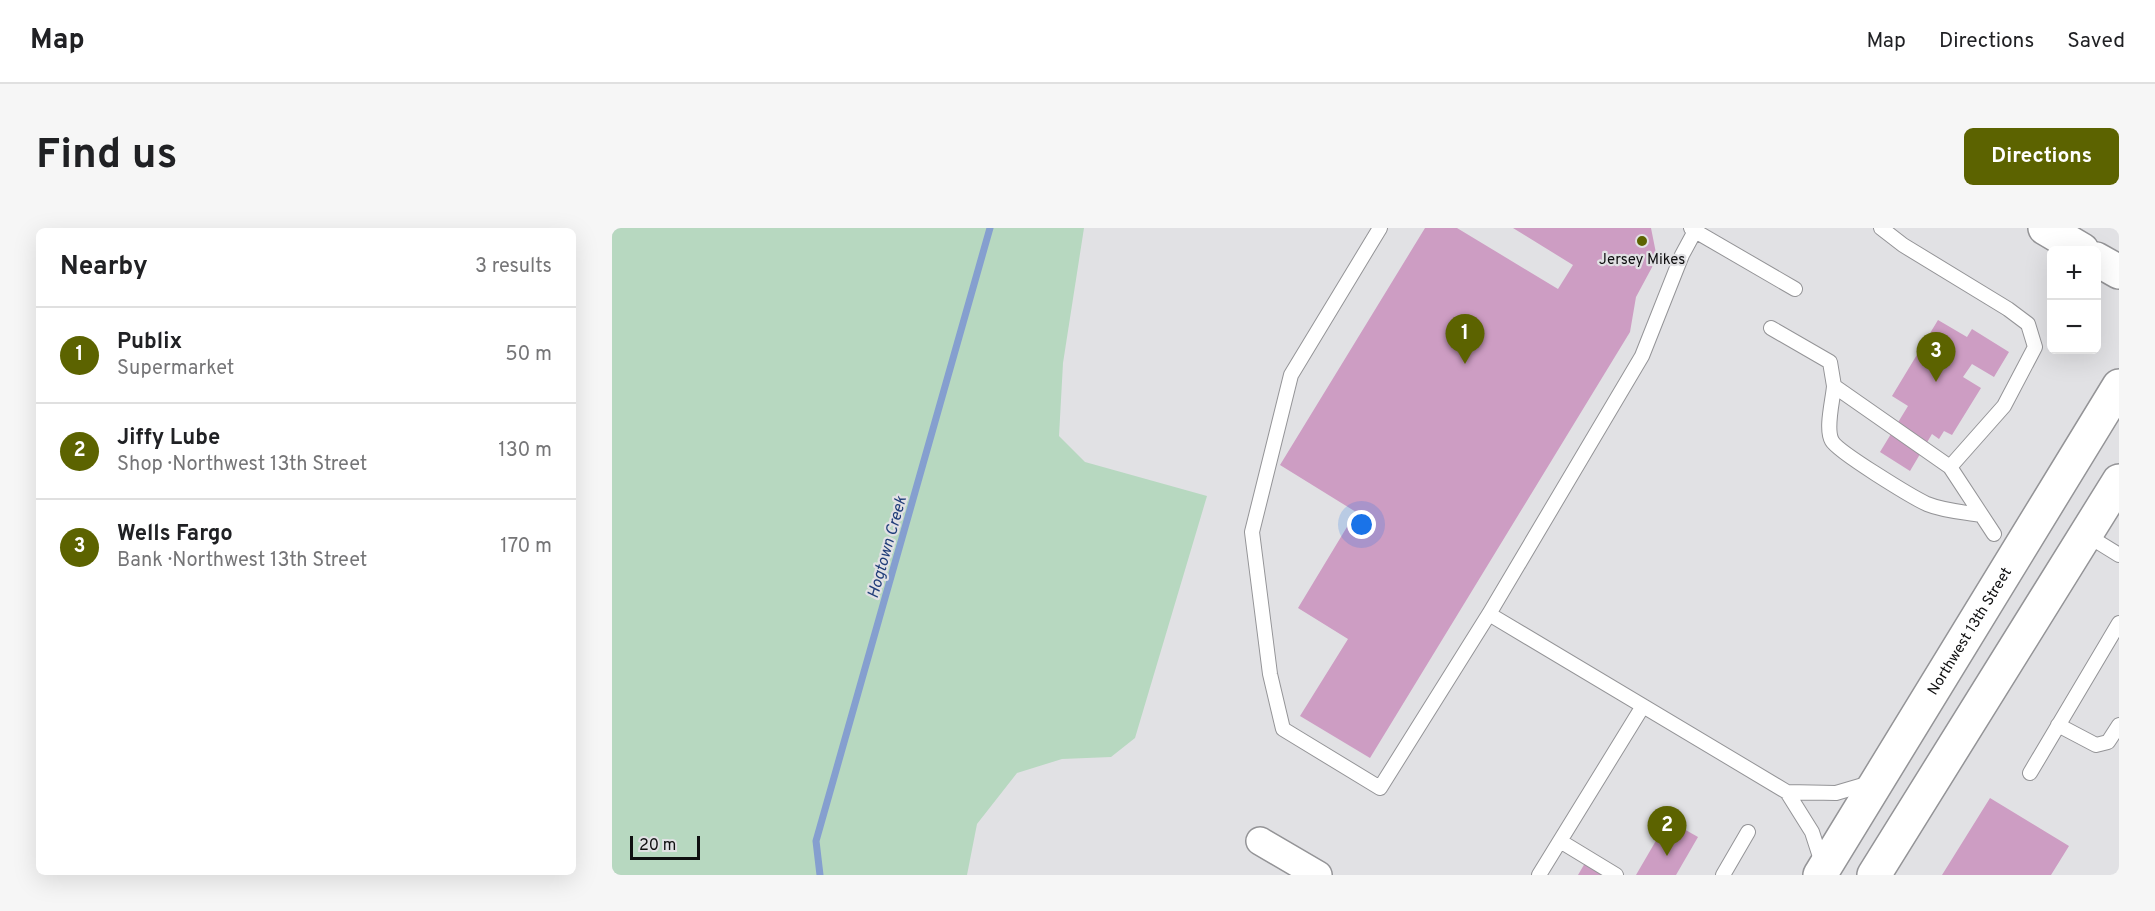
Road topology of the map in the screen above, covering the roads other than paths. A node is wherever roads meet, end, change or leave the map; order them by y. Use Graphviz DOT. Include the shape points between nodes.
graph roads {
  1 [pos="1380,228"];
  2 [pos="1881,228"];
  3 [pos="2045,228"];
  4 [pos="1693,229"];
  5 [pos="2075,246"];
  6 [pos="2101,261"];
  7 [pos="2119,272"];
  8 [pos="1795,289"];
  9 [pos="1771,328"];
  10 [pos="1834,386"];
  11 [pos="2119,386"];
  12 [pos="1950,467"];
  13 [pos="2119,480"];
  14 [pos="1981,515"];
  15 [pos="1994,534"];
  16 [pos="2085,534"];
  17 [pos="2119,555"];
  18 [pos="1490,614"];
  19 [pos="2119,623"];
  20 [pos="1643,706"];
  21 [pos="2058,725"];
  22 [pos="2119,725"];
  23 [pos="2030,773"];
  24 [pos="1878,780"];
  25 [pos="1787,792"];
  26 [pos="1748,832"];
  27 [pos="1260,841"];
  28 [pos="1560,841"];
  29 [pos="1822,872"];
  30 [pos="1318,875"];
  31 [pos="1539,875"];
  32 [pos="1616,875"];
  33 [pos="1723,875"];
  34 [pos="1874,875"];
  1 -- 18 [label="lane" via="1291,375 1251,532 1270,674 1283,729 1380,788"];
  2 -- 12 [label="lane" via="2028,324 2035,347 2004,406"];
  3 -- 5 [label="main road"];
  4 -- 8 [label="lane"];
  4 -- 18 [label="lane" via="1642,357"];
  6 -- 7 [label="main road"];
  9 -- 10 [label="lane" via="1830,362"];
  10 -- 12 [label="lane"];
  10 -- 14 [label="lane" via="1831,440 1843,453 1928,504"];
  11 -- 24 [label="main road, Northwest 13th Street"];
  12 -- 14 [label="lane"];
  13 -- 16 [label="main road"];
  14 -- 15 [label="lane"];
  16 -- 17 [label="lane"];
  16 -- 34 [label="main road"];
  18 -- 20 [label="lane"];
  19 -- 21 [label="lane"];
  20 -- 25 [label="lane"];
  20 -- 28 [label="lane"];
  21 -- 22 [label="lane" via="2096,745 2108,742"];
  21 -- 23 [label="lane"];
  24 -- 25 [label="lane" via="1836,794"];
  24 -- 29 [label="main road, Northwest 13th Street"];
  25 -- 29 [label="lane" via="1812,832"];
  26 -- 33 [label="lane"];
  27 -- 30 [label="street"];
  28 -- 31 [label="lane"];
  28 -- 32 [label="lane"];
}
